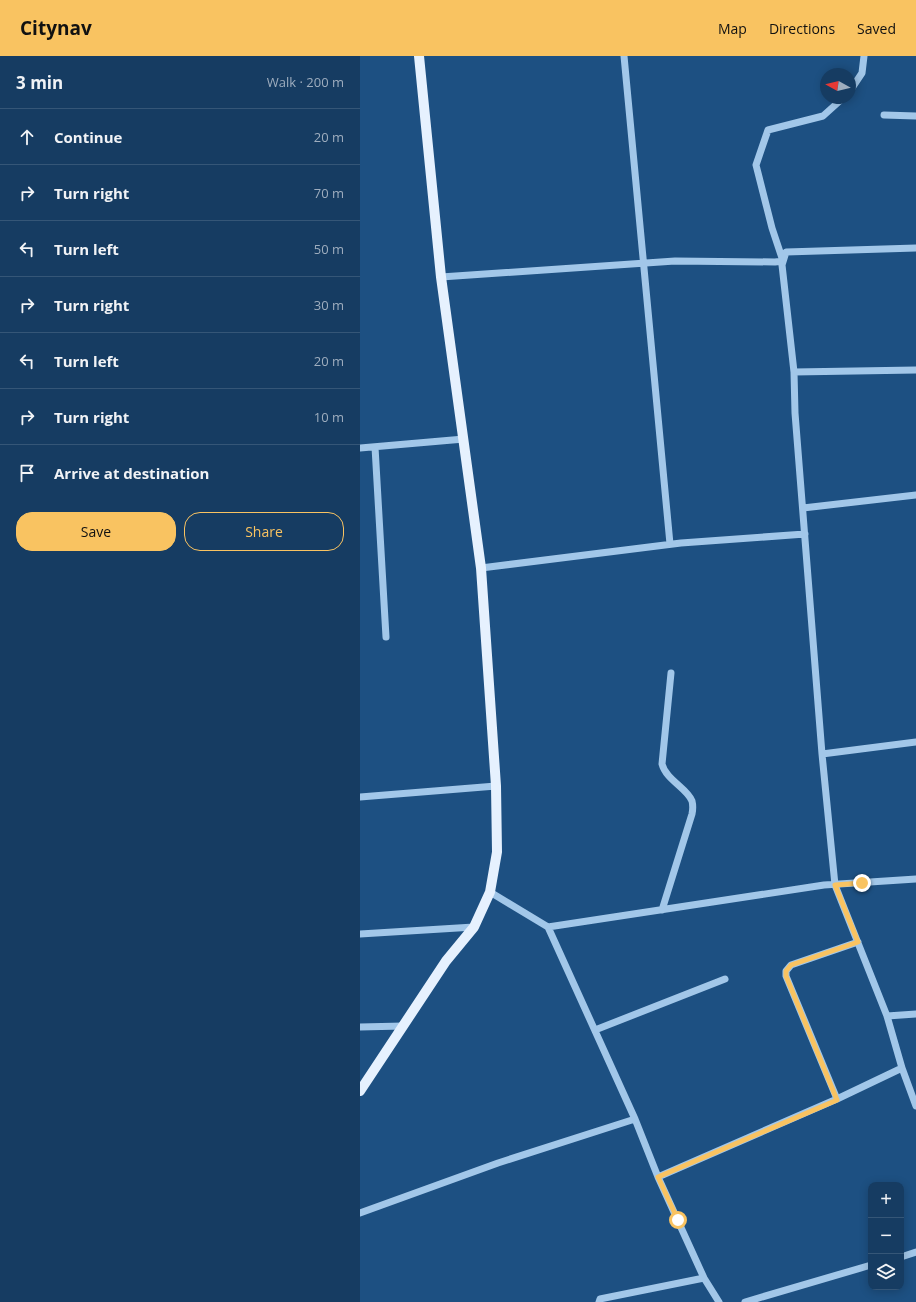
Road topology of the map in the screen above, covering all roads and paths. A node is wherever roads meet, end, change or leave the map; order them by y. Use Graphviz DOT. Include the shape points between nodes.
graph roads {
  1 [pos="419,56"];
  2 [pos="624,56"];
  3 [pos="864,56"];
  4 [pos="856,81"];
  5 [pos="836,104"];
  6 [pos="884,115"];
  7 [pos="916,116"];
  8 [pos="916,248"];
  9 [pos="783,261"];
  10 [pos="643,263"];
  11 [pos="441,277"];
  12 [pos="916,370"];
  13 [pos="794,372"];
  14 [pos="464,439"];
  15 [pos="376,447"];
  16 [pos="360,448"];
  17 [pos="916,495"];
  18 [pos="802,508"];
  19 [pos="805,534"];
  20 [pos="670,544"];
  21 [pos="481,568"];
  22 [pos="386,637"];
  23 [pos="671,673"];
  24 [pos="916,742"];
  25 [pos="822,754"];
  26 [pos="496,786"];
  27 [pos="360,797"];
  28 [pos="916,879"];
  29 [pos="835,885"];
  30 [pos="490,892"];
  31 [pos="662,910"];
  32 [pos="474,927"];
  33 [pos="548,927"];
  34 [pos="360,934"];
  35 [pos="858,942"];
  36 [pos="725,979"];
  37 [pos="916,1014"];
  38 [pos="886,1016"];
  39 [pos="403,1026"];
  40 [pos="360,1027"];
  41 [pos="595,1030"];
  42 [pos="902,1068"];
  43 [pos="360,1091"];
  44 [pos="837,1100"];
  45 [pos="916,1106"];
  46 [pos="635,1119"];
  47 [pos="658,1177"];
  48 [pos="360,1213"];
  49 [pos="916,1252"];
  50 [pos="904,1256"];
  51 [pos="868,1266"];
  52 [pos="704,1278"];
  53 [pos="599,1301"];
  54 [pos="591,1302"];
  55 [pos="718,1302"];
  56 [pos="745,1302"];
  1 -- 11 [label="main road"];
  2 -- 10 [label="street"];
  3 -- 4 [label="street" via="862,72"];
  5 -- 9 [label="street" via="823,116 768,130 756,165"];
  6 -- 7 [label="street"];
  8 -- 9 [label="street" via="786,252"];
  9 -- 10 [label="street"];
  9 -- 13 [label="street"];
  10 -- 11 [label="street"];
  10 -- 20 [label="street"];
  11 -- 14 [label="main road"];
  12 -- 13 [label="street"];
  13 -- 18 [label="street"];
  14 -- 15 [label="street"];
  14 -- 21 [label="main road"];
  15 -- 16 [label="street"];
  15 -- 22 [label="street"];
  17 -- 18 [label="street"];
  18 -- 19 [label="street"];
  19 -- 20 [label="street"];
  19 -- 25 [label="street"];
  20 -- 21 [label="street"];
  21 -- 26 [label="main road"];
  23 -- 31 [label="street" via="662,764 666,772 692,800 693,806"];
  24 -- 25 [label="street"];
  25 -- 29 [label="street"];
  26 -- 27 [label="street"];
  26 -- 30 [label="main road" via="497,852"];
  28 -- 29 [label="street"];
  29 -- 31 [label="street"];
  29 -- 35 [label="street"];
  30 -- 32 [label="main road"];
  30 -- 33 [label="street"];
  31 -- 33 [label="street"];
  32 -- 34 [label="street"];
  32 -- 39 [label="main road" via="446,961"];
  33 -- 41 [label="street"];
  35 -- 38 [label="street"];
  35 -- 44 [label="street" via="791,965 786,971"];
  36 -- 41 [label="street"];
  37 -- 38 [label="street"];
  38 -- 42 [label="street"];
  39 -- 40 [label="street"];
  39 -- 43 [label="main road"];
  41 -- 46 [label="street"];
  42 -- 44 [label="street"];
  42 -- 45 [label="street"];
  44 -- 47 [label="street"];
  46 -- 47 [label="street"];
  46 -- 48 [label="street" via="498,1163"];
  47 -- 52 [label="street"];
  49 -- 50 [label="street"];
  51 -- 56 [label="street"];
  52 -- 53 [label="street"];
  52 -- 55 [label="street"];
  53 -- 54 [label="street"];
}
